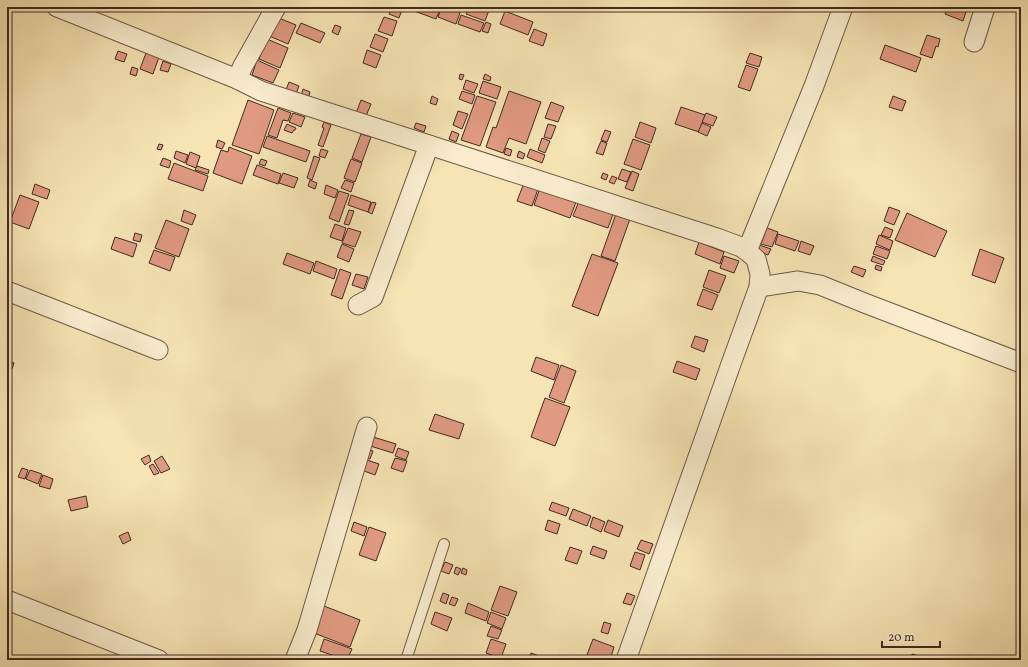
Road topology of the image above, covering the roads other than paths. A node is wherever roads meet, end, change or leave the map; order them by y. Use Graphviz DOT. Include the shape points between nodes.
graph roads {
  1 [pos="57,7"];
  2 [pos="276,7"];
  3 [pos="843,7"];
  4 [pos="985,7"];
  5 [pos="974,42"];
  6 [pos="237,79"];
  7 [pos="429,144"];
  8 [pos="747,251"];
  9 [pos="759,287"];
  10 [pos="7,291"];
  11 [pos="358,305"];
  12 [pos="158,350"];
  13 [pos="1021,362"];
  14 [pos="367,427"];
  15 [pos="444,544"];
  16 [pos="7,600"];
  17 [pos="132,655"];
  18 [pos="159,660"];
  19 [pos="295,660"];
  20 [pos="406,660"];
  21 [pos="626,660"];
  1 -- 6 [label="street"];
  2 -- 6 [label="street"];
  3 -- 8 [label="street"];
  4 -- 5 [label="street"];
  6 -- 7 [label="street" via="261,92"];
  7 -- 8 [label="street" via="717,238"];
  7 -- 11 [label="street" via="373,298"];
  8 -- 9 [label="street" via="756,259 760,274"];
  9 -- 13 [label="street" via="798,281 820,285"];
  9 -- 21 [label="street"];
  10 -- 12 [label="street"];
  14 -- 19 [label="street" via="307,630"];
  15 -- 20 [label="lane"];
  16 -- 17 [label="street"];
  17 -- 18 [label="street"];
}
